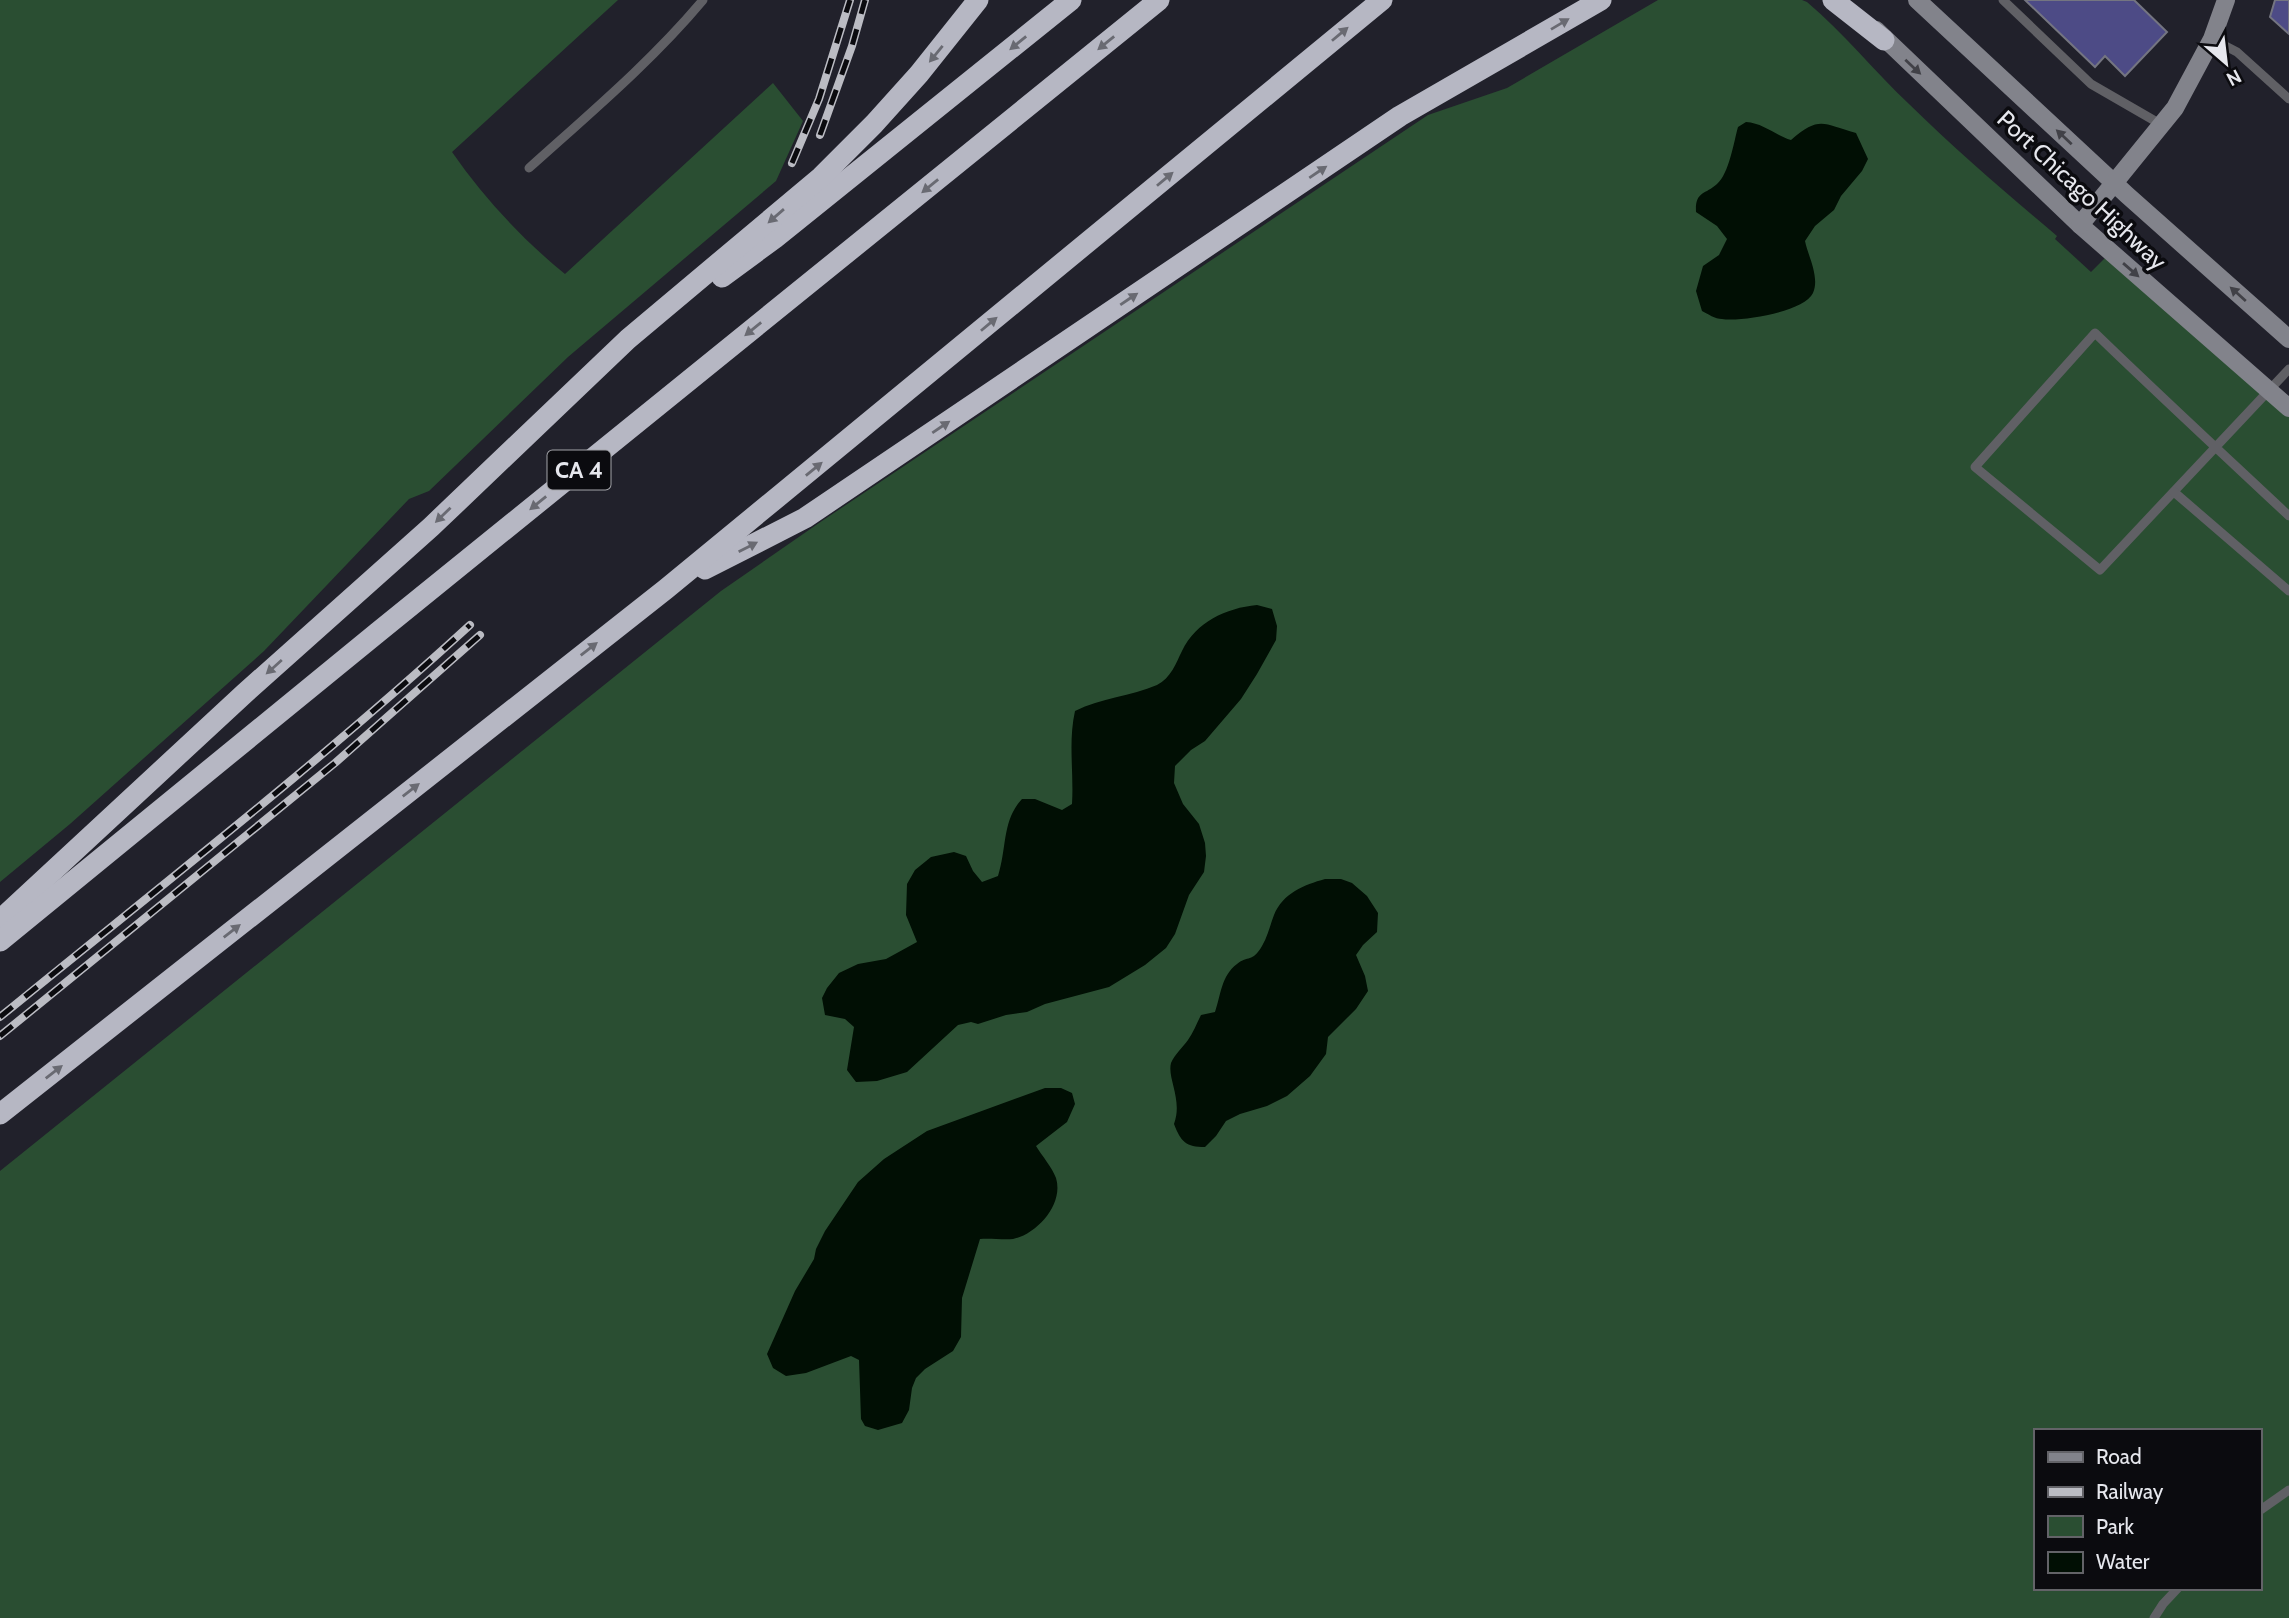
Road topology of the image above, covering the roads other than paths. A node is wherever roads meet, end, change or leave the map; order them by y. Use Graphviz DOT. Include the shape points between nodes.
graph roads {
  1 [pos="703,0"];
  2 [pos="978,0"];
  3 [pos="1071,0"];
  4 [pos="1160,0"];
  5 [pos="1382,0"];
  6 [pos="1601,0"];
  7 [pos="1833,0"];
  8 [pos="1850,0"];
  9 [pos="1917,0"];
  10 [pos="2003,0"];
  11 [pos="2226,0"];
  12 [pos="2212,39"];
  13 [pos="1884,40"];
  14 [pos="2289,99"];
  15 [pos="2162,124"];
  16 [pos="529,168"];
  17 [pos="2113,183"];
  18 [pos="2080,225"];
  19 [pos="2289,339"];
  20 [pos="2289,369"];
  21 [pos="2269,391"];
  22 [pos="562,400"];
  23 [pos="2289,408"];
  24 [pos="2217,448"];
  25 [pos="2174,492"];
  26 [pos="2289,516"];
  27 [pos="666,589"];
  28 [pos="2289,591"];
  29 [pos="0,920"];
  30 [pos="0,941"];
  31 [pos="0,1114"];
  32 [pos="2289,1490"];
  33 [pos="2261,1510"];
  34 [pos="2176,1590"];
  35 [pos="2154,1618"];
  1 -- 16 [label="lane" via="640,68"];
  2 -- 22 [label="highway, one-way" via="919,74 821,177"];
  3 -- 22 [label="highway, one-way" via="775,238 623,349"];
  4 -- 30 [label="highway, CA 4, one-way"];
  27 -- 5 [label="highway, one-way"];
  27 -- 6 [label="highway, one-way" via="805,518 1400,116"];
  7 -- 13 [label="highway"];
  8 -- 13 [label="street, Port Chicago Highway"];
  17 -- 9 [label="street, Port Chicago Highway, one-way"];
  10 -- 15 [label="lane" via="2091,84"];
  11 -- 12 [label="street"];
  12 -- 14 [label="lane" via="2237,52"];
  12 -- 15 [label="street"];
  13 -- 18 [label="street, Port Chicago Highway, one-way"];
  15 -- 17 [label="street"];
  17 -- 18 [label="street"];
  19 -- 17 [label="street, Port Chicago Highway, one-way"];
  18 -- 21 [label="street, Port Chicago Highway, one-way"];
  20 -- 21 [label="lane"];
  21 -- 23 [label="street, Port Chicago Highway"];
  21 -- 24 [label="lane"];
  22 -- 29 [label="highway, one-way" via="431,527"];
  24 -- 25 [label="lane"];
  24 -- 25 [label="lane" via="2095,333 1975,467 2100,570"];
  24 -- 26 [label="lane"];
  25 -- 28 [label="lane"];
  31 -- 27 [label="highway, one-way"];
  32 -- 33 [label="lane"];
  34 -- 35 [label="lane"];
}
